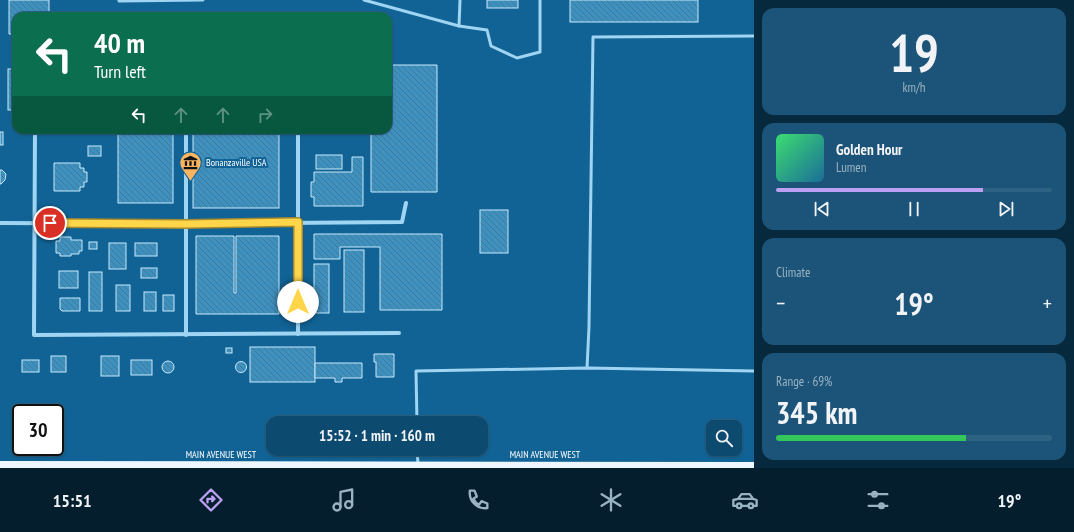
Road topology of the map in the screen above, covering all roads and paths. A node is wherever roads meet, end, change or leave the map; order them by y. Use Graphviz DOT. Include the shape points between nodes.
graph roads {
  1 [pos="119,0"];
  2 [pos="203,0"];
  3 [pos="364,0"];
  4 [pos="460,0"];
  5 [pos="540,0"];
  6 [pos="459,26"];
  7 [pos="754,36"];
  8 [pos="35,134"];
  9 [pos="186,134"];
  10 [pos="298,134"];
  11 [pos="406,203"];
  12 [pos="0,222"];
  13 [pos="298,222"];
  14 [pos="34,223"];
  15 [pos="186,224"];
  16 [pos="399,333"];
  17 [pos="298,334"];
  18 [pos="186,335"];
  19 [pos="587,368"];
  20 [pos="754,371"];
  21 [pos="417,416"];
  22 [pos="417,456"];
  23 [pos="0,466"];
  24 [pos="418,466"];
  25 [pos="754,467"];
  1 -- 2 [label="lane"];
  3 -- 6 [label="lane"];
  4 -- 6 [label="lane"];
  5 -- 6 [label="lane" via="540,52 517,58 490,46 487,30"];
  7 -- 19 [label="lane" via="593,37"];
  8 -- 14 [label="street"];
  9 -- 15 [label="street"];
  10 -- 13 [label="street"];
  11 -- 13 [label="street" via="402,222"];
  12 -- 14 [label="street"];
  13 -- 15 [label="street"];
  13 -- 17 [label="street"];
  14 -- 15 [label="street"];
  14 -- 18 [label="street" via="34,335"];
  15 -- 18 [label="street"];
  16 -- 17 [label="street"];
  17 -- 18 [label="street"];
  19 -- 20 [label="lane"];
  19 -- 21 [label="lane" via="416,371"];
  22 -- 24 [label="lane"];
  23 -- 24 [label="main road, MAIN AVENUE WEST"];
  24 -- 25 [label="main road, MAIN AVENUE WEST"];
}
